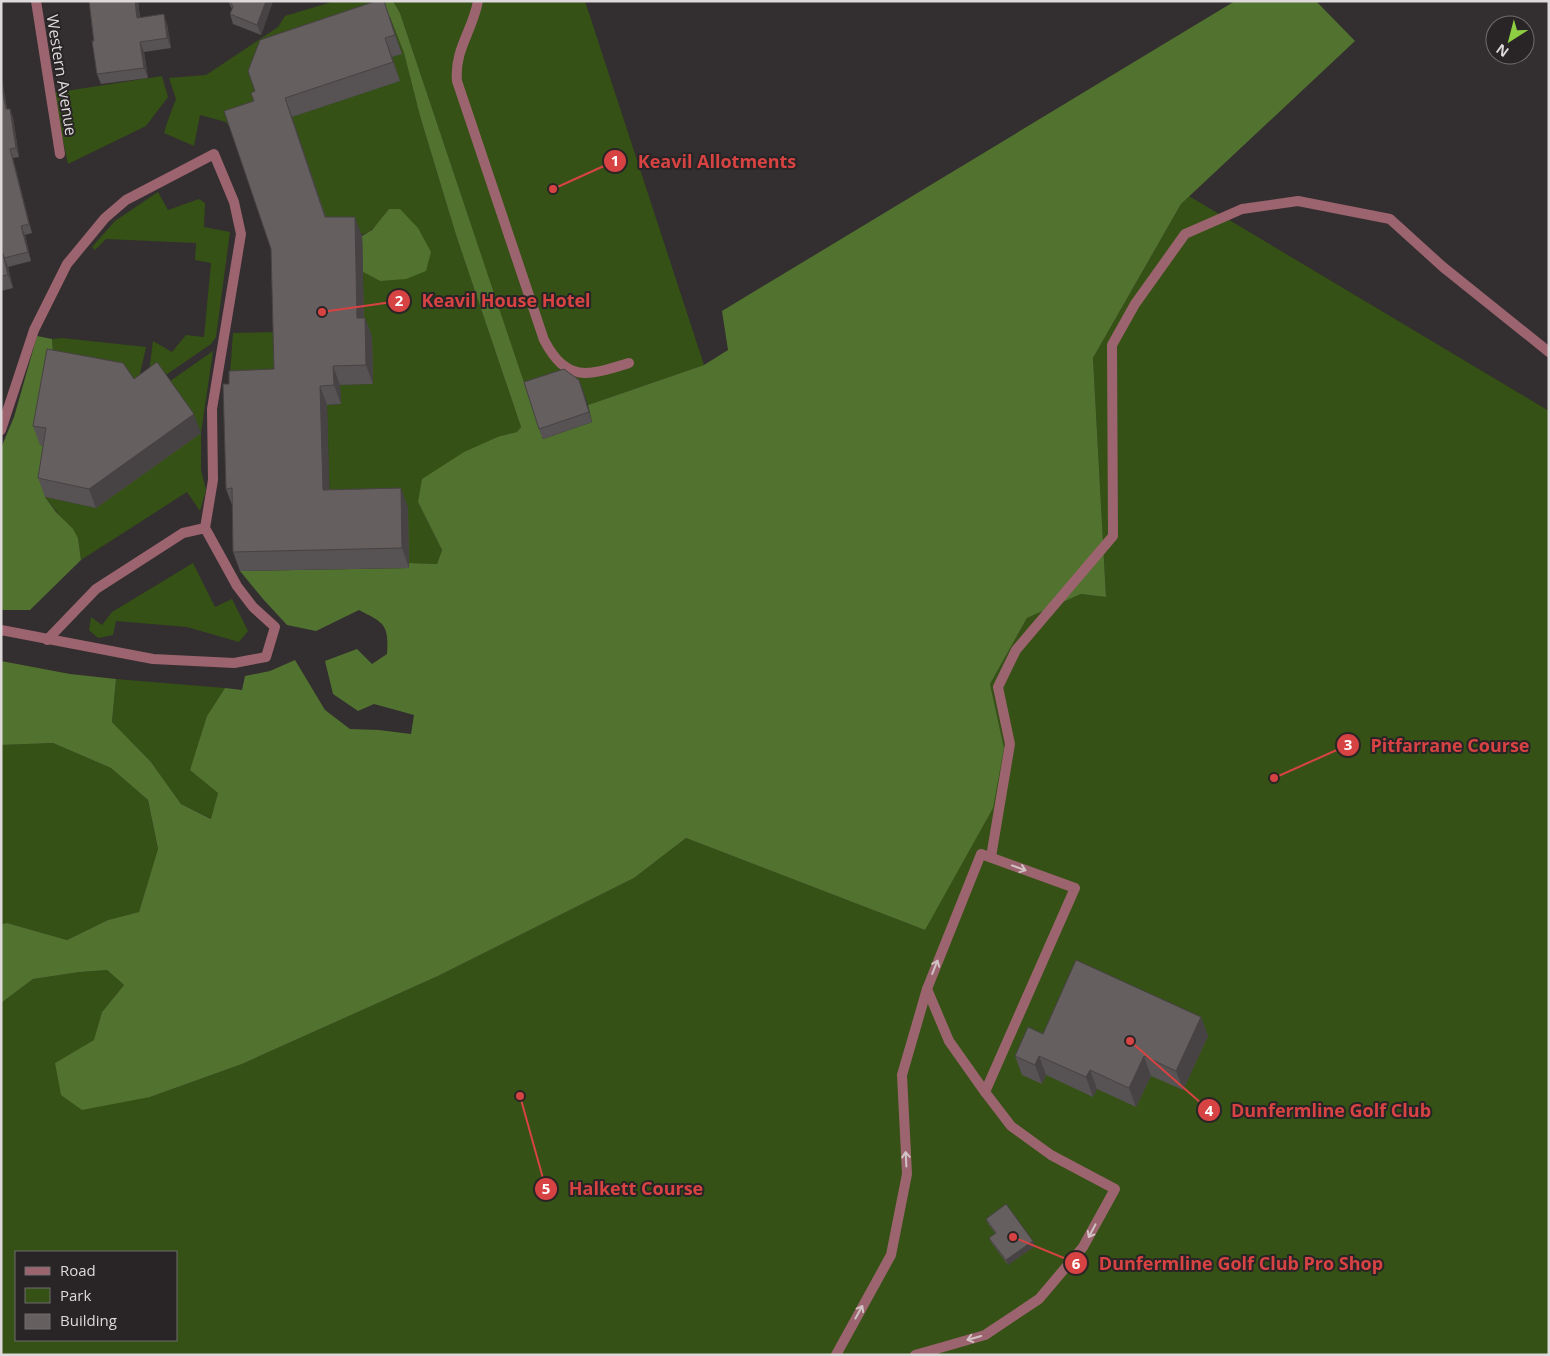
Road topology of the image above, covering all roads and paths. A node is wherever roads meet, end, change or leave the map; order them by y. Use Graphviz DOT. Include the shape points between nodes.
graph roads {
  1 [pos="36,1"];
  2 [pos="478,1"];
  3 [pos="60,154"];
  4 [pos="1549,352"];
  5 [pos="628,363"];
  6 [pos="1,430"];
  7 [pos="205,528"];
  8 [pos="1,630"];
  9 [pos="47,640"];
  10 [pos="991,857"];
  11 [pos="927,989"];
  12 [pos="985,1092"];
  13 [pos="836,1355"];
  14 [pos="915,1355"];
  1 -- 3 [label="street, Western Avenue"];
  2 -- 5 [label="street" via="457,58 457,81 544,340 558,362 582,374"];
  4 -- 10 [label="street" via="1390,220 1298,201 1242,209 1185,234 1134,304 1112,345 1113,536 1016,650 998,687 1010,744"];
  6 -- 7 [label="street" via="34,330 67,264 105,218 126,200 214,154 234,202 240,234 212,409 213,480"];
  7 -- 9 [label="street" via="182,533 96,589"];
  7 -- 9 [label="street" via="237,586 275,627 266,657 234,663 153,660"];
  8 -- 9 [label="street"];
  11 -- 10 [label="street, one-way" via="981,854"];
  10 -- 12 [label="street, one-way" via="1075,888"];
  11 -- 12 [label="street" via="949,1041"];
  13 -- 11 [label="street, one-way" via="890,1255 907,1174 902,1076"];
  12 -- 14 [label="street, one-way" via="1011,1126 1051,1156 1115,1189 1084,1247 1039,1299 985,1335"];
}
